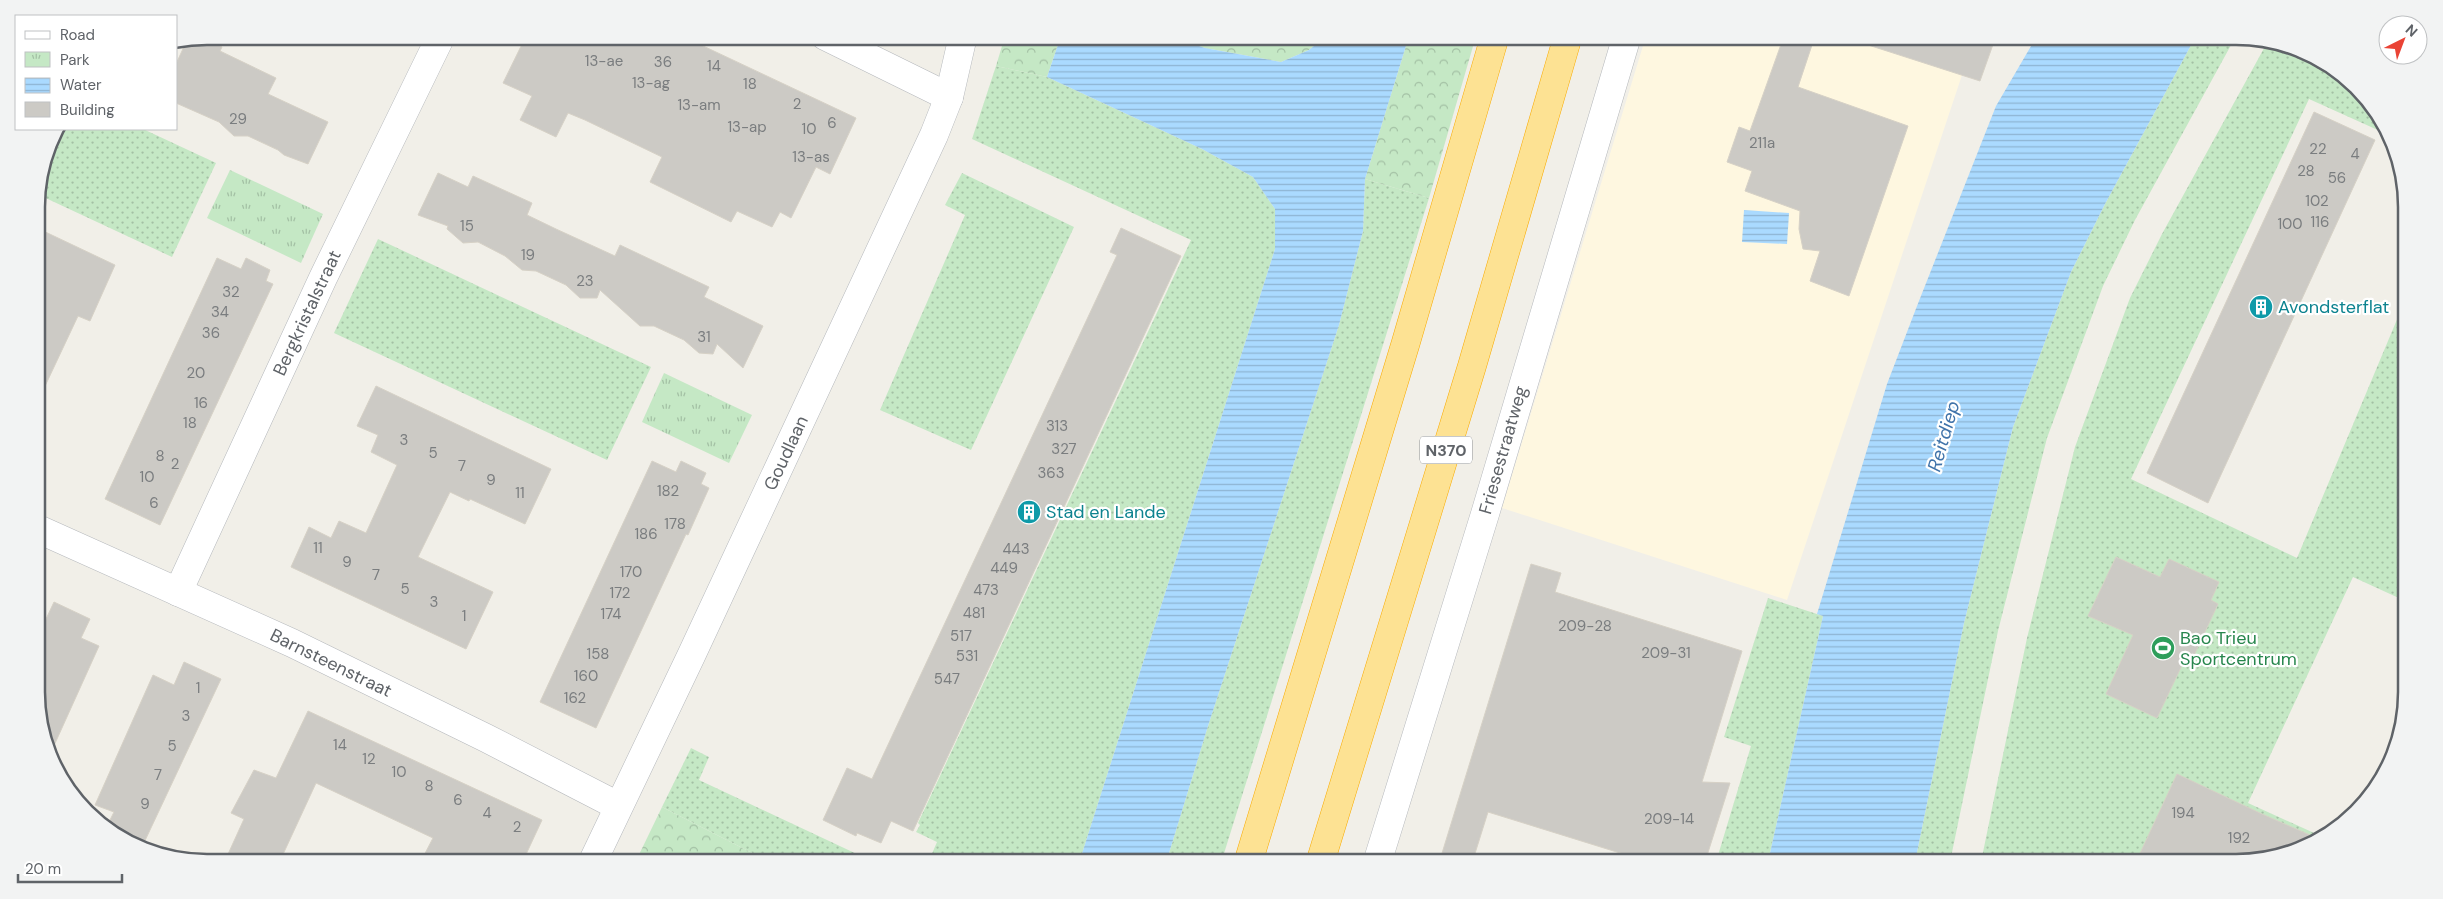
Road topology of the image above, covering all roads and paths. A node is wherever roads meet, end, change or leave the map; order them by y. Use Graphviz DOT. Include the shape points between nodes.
graph roads {
  1 [pos="437,45"];
  2 [pos="844,45"];
  3 [pos="961,45"];
  4 [pos="1492,45"];
  5 [pos="1565,45"];
  6 [pos="1624,45"];
  7 [pos="949,96"];
  8 [pos="45,535"];
  9 [pos="178,592"];
  10 [pos="618,806"];
  11 [pos="596,854"];
  12 [pos="1251,854"];
  13 [pos="1322,854"];
  14 [pos="1380,854"];
  1 -- 9 [label="street, Bergkristalstraat" via="323,278"];
  2 -- 7 [label="street"];
  3 -- 7 [label="street, Goudlaan"];
  4 -- 12 [label="highway"];
  5 -- 13 [label="highway, N370" via="1472,366"];
  6 -- 14 [label="street, Friesestraatweg"];
  7 -- 10 [label="street, Goudlaan" via="894,221"];
  8 -- 9 [label="street, Barnsteenstraat"];
  9 -- 10 [label="street, Barnsteenstraat" via="301,647"];
  10 -- 11 [label="street, Goudlaan"];
}
